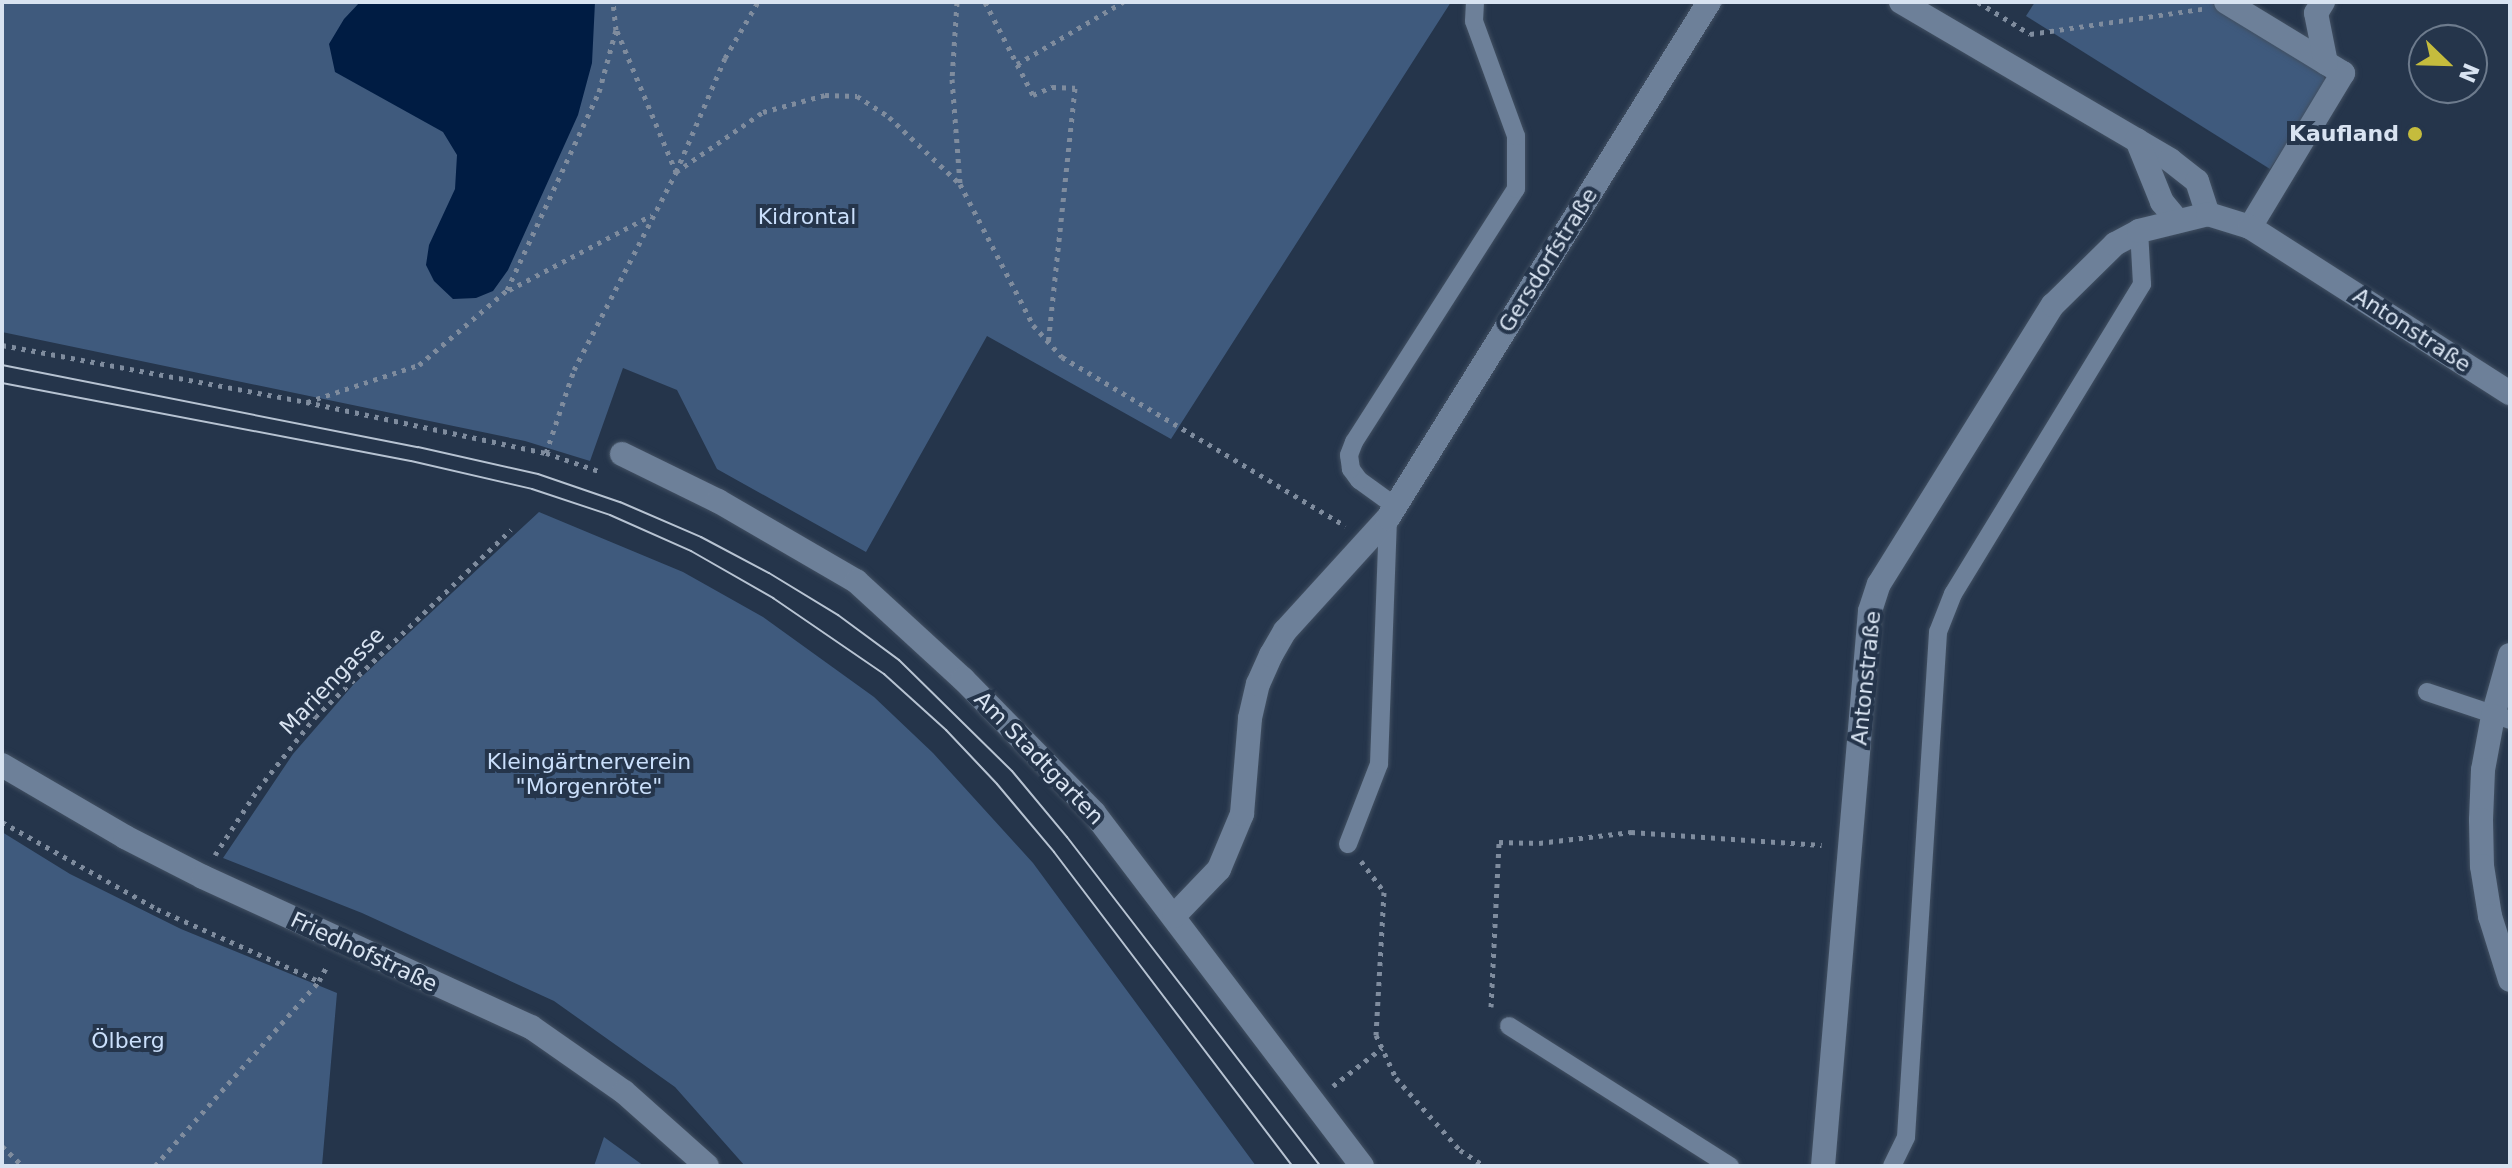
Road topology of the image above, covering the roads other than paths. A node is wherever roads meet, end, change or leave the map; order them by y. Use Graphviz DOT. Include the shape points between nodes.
graph roads {
  1 [pos="1475,2"];
  2 [pos="1709,2"];
  3 [pos="1901,2"];
  4 [pos="2323,2"];
  5 [pos="2228,4"];
  6 [pos="2326,63"];
  7 [pos="2137,140"];
  8 [pos="2208,214"];
  9 [pos="2178,221"];
  10 [pos="2250,227"];
  11 [pos="2139,231"];
  12 [pos="2510,393"];
  13 [pos="622,454"];
  14 [pos="1392,512"];
  15 [pos="2510,655"];
  16 [pos="2427,692"];
  17 [pos="2501,718"];
  18 [pos="2,765"];
  19 [pos="1348,844"];
  20 [pos="1174,916"];
  21 [pos="2510,980"];
  22 [pos="1509,1026"];
  23 [pos="707,1166"];
  24 [pos="1362,1166"];
  25 [pos="1730,1166"];
  26 [pos="1823,1166"];
  27 [pos="1892,1166"];
  1 -- 14 [label="lane" via="1474,21 1516,136 1516,189 1349,455 1359,480"];
  2 -- 14 [label="street, Gersdorfstraße"];
  3 -- 7 [label="street"];
  4 -- 6 [label="street" via="2316,13"];
  5 -- 6 [label="street"];
  6 -- 10 [label="street" via="2343,73"];
  7 -- 8 [label="street" via="2197,181"];
  7 -- 9 [label="street" via="2162,202"];
  8 -- 9 [label="street, Antonstraße"];
  8 -- 10 [label="street, Antonstraße"];
  9 -- 11 [label="street, Antonstraße"];
  10 -- 12 [label="street, Antonstraße"];
  11 -- 26 [label="street, Antonstraße" via="2115,244 2053,305 1879,584 1870,611"];
  11 -- 27 [label="lane" via="2142,284 1953,594 1938,632 1906,1137"];
  13 -- 20 [label="street, Am Stadtgarten" via="718,501 856,581 963,679 1094,813"];
  14 -- 19 [label="lane, Gersdorfstraße" via="1379,764"];
  14 -- 20 [label="street, Gersdorfstraße" via="1285,631 1271,655 1250,718 1242,814 1219,869"];
  15 -- 17 [label="street"];
  16 -- 17 [label="lane"];
  17 -- 21 [label="street" via="2483,770 2482,866 2490,916"];
  18 -- 23 [label="street, Friedhofstraße" via="203,877 531,1027 624,1092"];
  20 -- 24 [label="street, Am Stadtgarten"];
  22 -- 25 [label="lane"];
}
